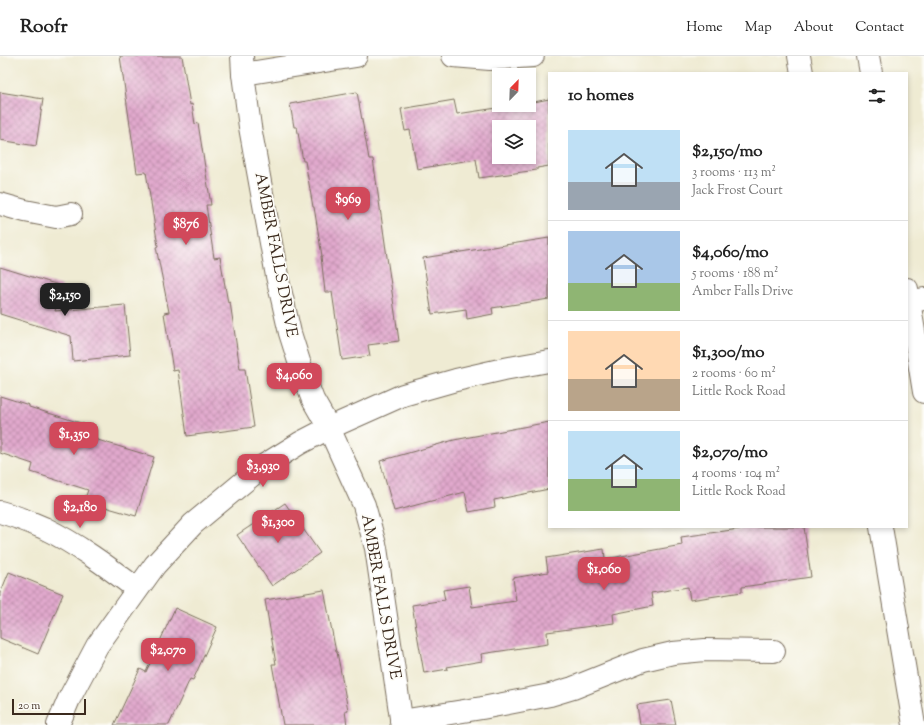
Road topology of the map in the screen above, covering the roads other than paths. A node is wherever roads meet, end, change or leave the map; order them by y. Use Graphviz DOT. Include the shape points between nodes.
graph roads {
  1 [pos="356,56"];
  2 [pos="453,56"];
  3 [pos="533,56"];
  4 [pos="799,56"];
  5 [pos="868,56"];
  6 [pos="243,65"];
  7 [pos="802,72"];
  8 [pos="871,72"];
  9 [pos="0,204"];
  10 [pos="70,214"];
  11 [pos="912,298"];
  12 [pos="548,361"];
  13 [pos="924,392"];
  14 [pos="329,428"];
  15 [pos="0,512"];
  16 [pos="881,528"];
  17 [pos="138,589"];
  18 [pos="774,651"];
  19 [pos="402,723"];
  20 [pos="58,725"];
  21 [pos="914,725"];
  1 -- 6 [label="street"];
  2 -- 3 [label="street" via="490,59"];
  4 -- 7 [label="street"];
  5 -- 8 [label="street"];
  6 -- 14 [label="street, AMBER FALLS DRIVE" via="250,127 290,333 302,371"];
  9 -- 10 [label="street" via="56,217"];
  11 -- 13 [label="street"];
  12 -- 14 [label="street" via="504,369 403,394"];
  14 -- 17 [label="street" via="263,466 193,524 155,565"];
  14 -- 19 [label="street, AMBER FALLS DRIVE" via="364,505 376,548"];
  15 -- 17 [label="street" via="43,528 69,542"];
  16 -- 21 [label="street"];
  17 -- 20 [label="street" via="97,646"];
  18 -- 19 [label="street" via="706,650 673,653 643,660 550,695"];
}
